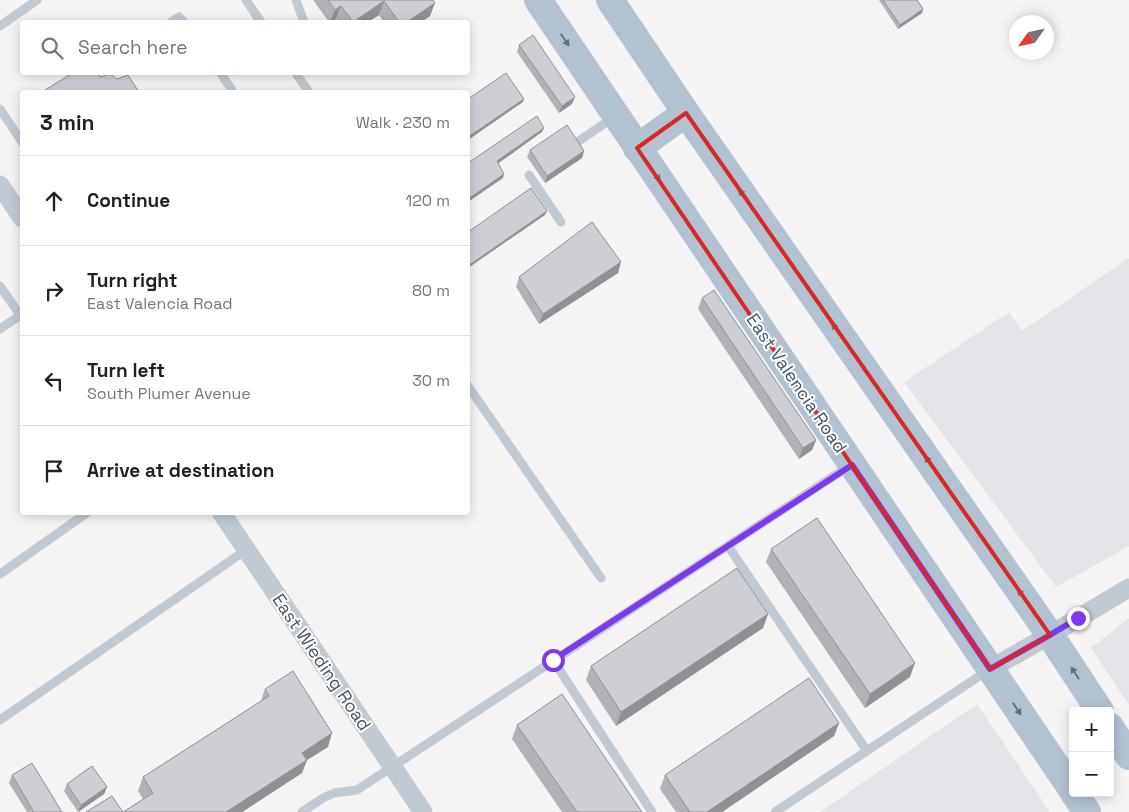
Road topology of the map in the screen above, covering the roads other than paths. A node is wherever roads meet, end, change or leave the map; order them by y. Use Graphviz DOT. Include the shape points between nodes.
graph roads {
  1 [pos="37,0"];
  2 [pos="246,0"];
  3 [pos="296,0"];
  4 [pos="538,0"];
  5 [pos="610,0"];
  6 [pos="260,20"];
  7 [pos="303,20"];
  8 [pos="0,26"];
  9 [pos="222,75"];
  10 [pos="297,75"];
  11 [pos="232,90"];
  12 [pos="308,90"];
  13 [pos="0,109"];
  14 [pos="686,113"];
  15 [pos="616,116"];
  16 [pos="20,139"];
  17 [pos="573,145"];
  18 [pos="637,148"];
  19 [pos="529,175"];
  20 [pos="0,185"];
  21 [pos="20,215"];
  22 [pos="561,222"];
  23 [pos="0,286"];
  24 [pos="20,313"];
  25 [pos="20,315"];
  26 [pos="0,329"];
  27 [pos="470,389"];
  28 [pos="852,465"];
  29 [pos="84,515"];
  30 [pos="223,515"];
  31 [pos="728,546"];
  32 [pos="246,550"];
  33 [pos="0,574"];
  34 [pos="601,578"];
  35 [pos="1129,588"];
  36 [pos="1050,635"];
  37 [pos="553,660"];
  38 [pos="990,669"];
  39 [pos="1097,707"];
  40 [pos="0,720"];
  41 [pos="1114,733"];
  42 [pos="867,751"];
  43 [pos="1129,756"];
  44 [pos="393,767"];
  45 [pos="1069,785"];
  46 [pos="1077,797"];
  47 [pos="302,812"];
  48 [pos="423,812"];
  49 [pos="652,812"];
  50 [pos="776,812"];
  51 [pos="1087,812"];
  1 -- 8 [label="lane"];
  2 -- 6 [label="lane"];
  3 -- 7 [label="lane"];
  4 -- 15 [label="main road, East Valencia Road, one-way"];
  5 -- 14 [label="main road"];
  9 -- 11 [label="lane"];
  10 -- 12 [label="lane"];
  13 -- 16 [label="lane"];
  14 -- 18 [label="main road"];
  36 -- 14 [label="main road, one-way"];
  15 -- 17 [label="lane"];
  15 -- 18 [label="main road, East Valencia Road"];
  18 -- 28 [label="main road, East Valencia Road, one-way"];
  19 -- 22 [label="lane"];
  20 -- 21 [label="street"];
  23 -- 24 [label="lane"];
  25 -- 26 [label="lane"];
  27 -- 34 [label="lane"];
  28 -- 31 [label="lane"];
  28 -- 38 [label="main road, East Valencia Road"];
  29 -- 33 [label="lane"];
  30 -- 32 [label="street, East Wieding Road"];
  31 -- 37 [label="lane"];
  31 -- 42 [label="lane"];
  32 -- 40 [label="lane"];
  32 -- 44 [label="street, East Wieding Road"];
  35 -- 36 [label="street"];
  36 -- 38 [label="street"];
  39 -- 36 [label="main road, one-way"];
  37 -- 44 [label="lane"];
  37 -- 49 [label="lane"];
  38 -- 42 [label="lane"];
  38 -- 45 [label="main road, East Valencia Road, one-way"];
  41 -- 43 [label="main road"];
  42 -- 50 [label="lane"];
  44 -- 47 [label="lane" via="357,790 334,793"];
  44 -- 48 [label="street, East Wieding Road"];
  46 -- 51 [label="main road, East Valencia Road"];
}
